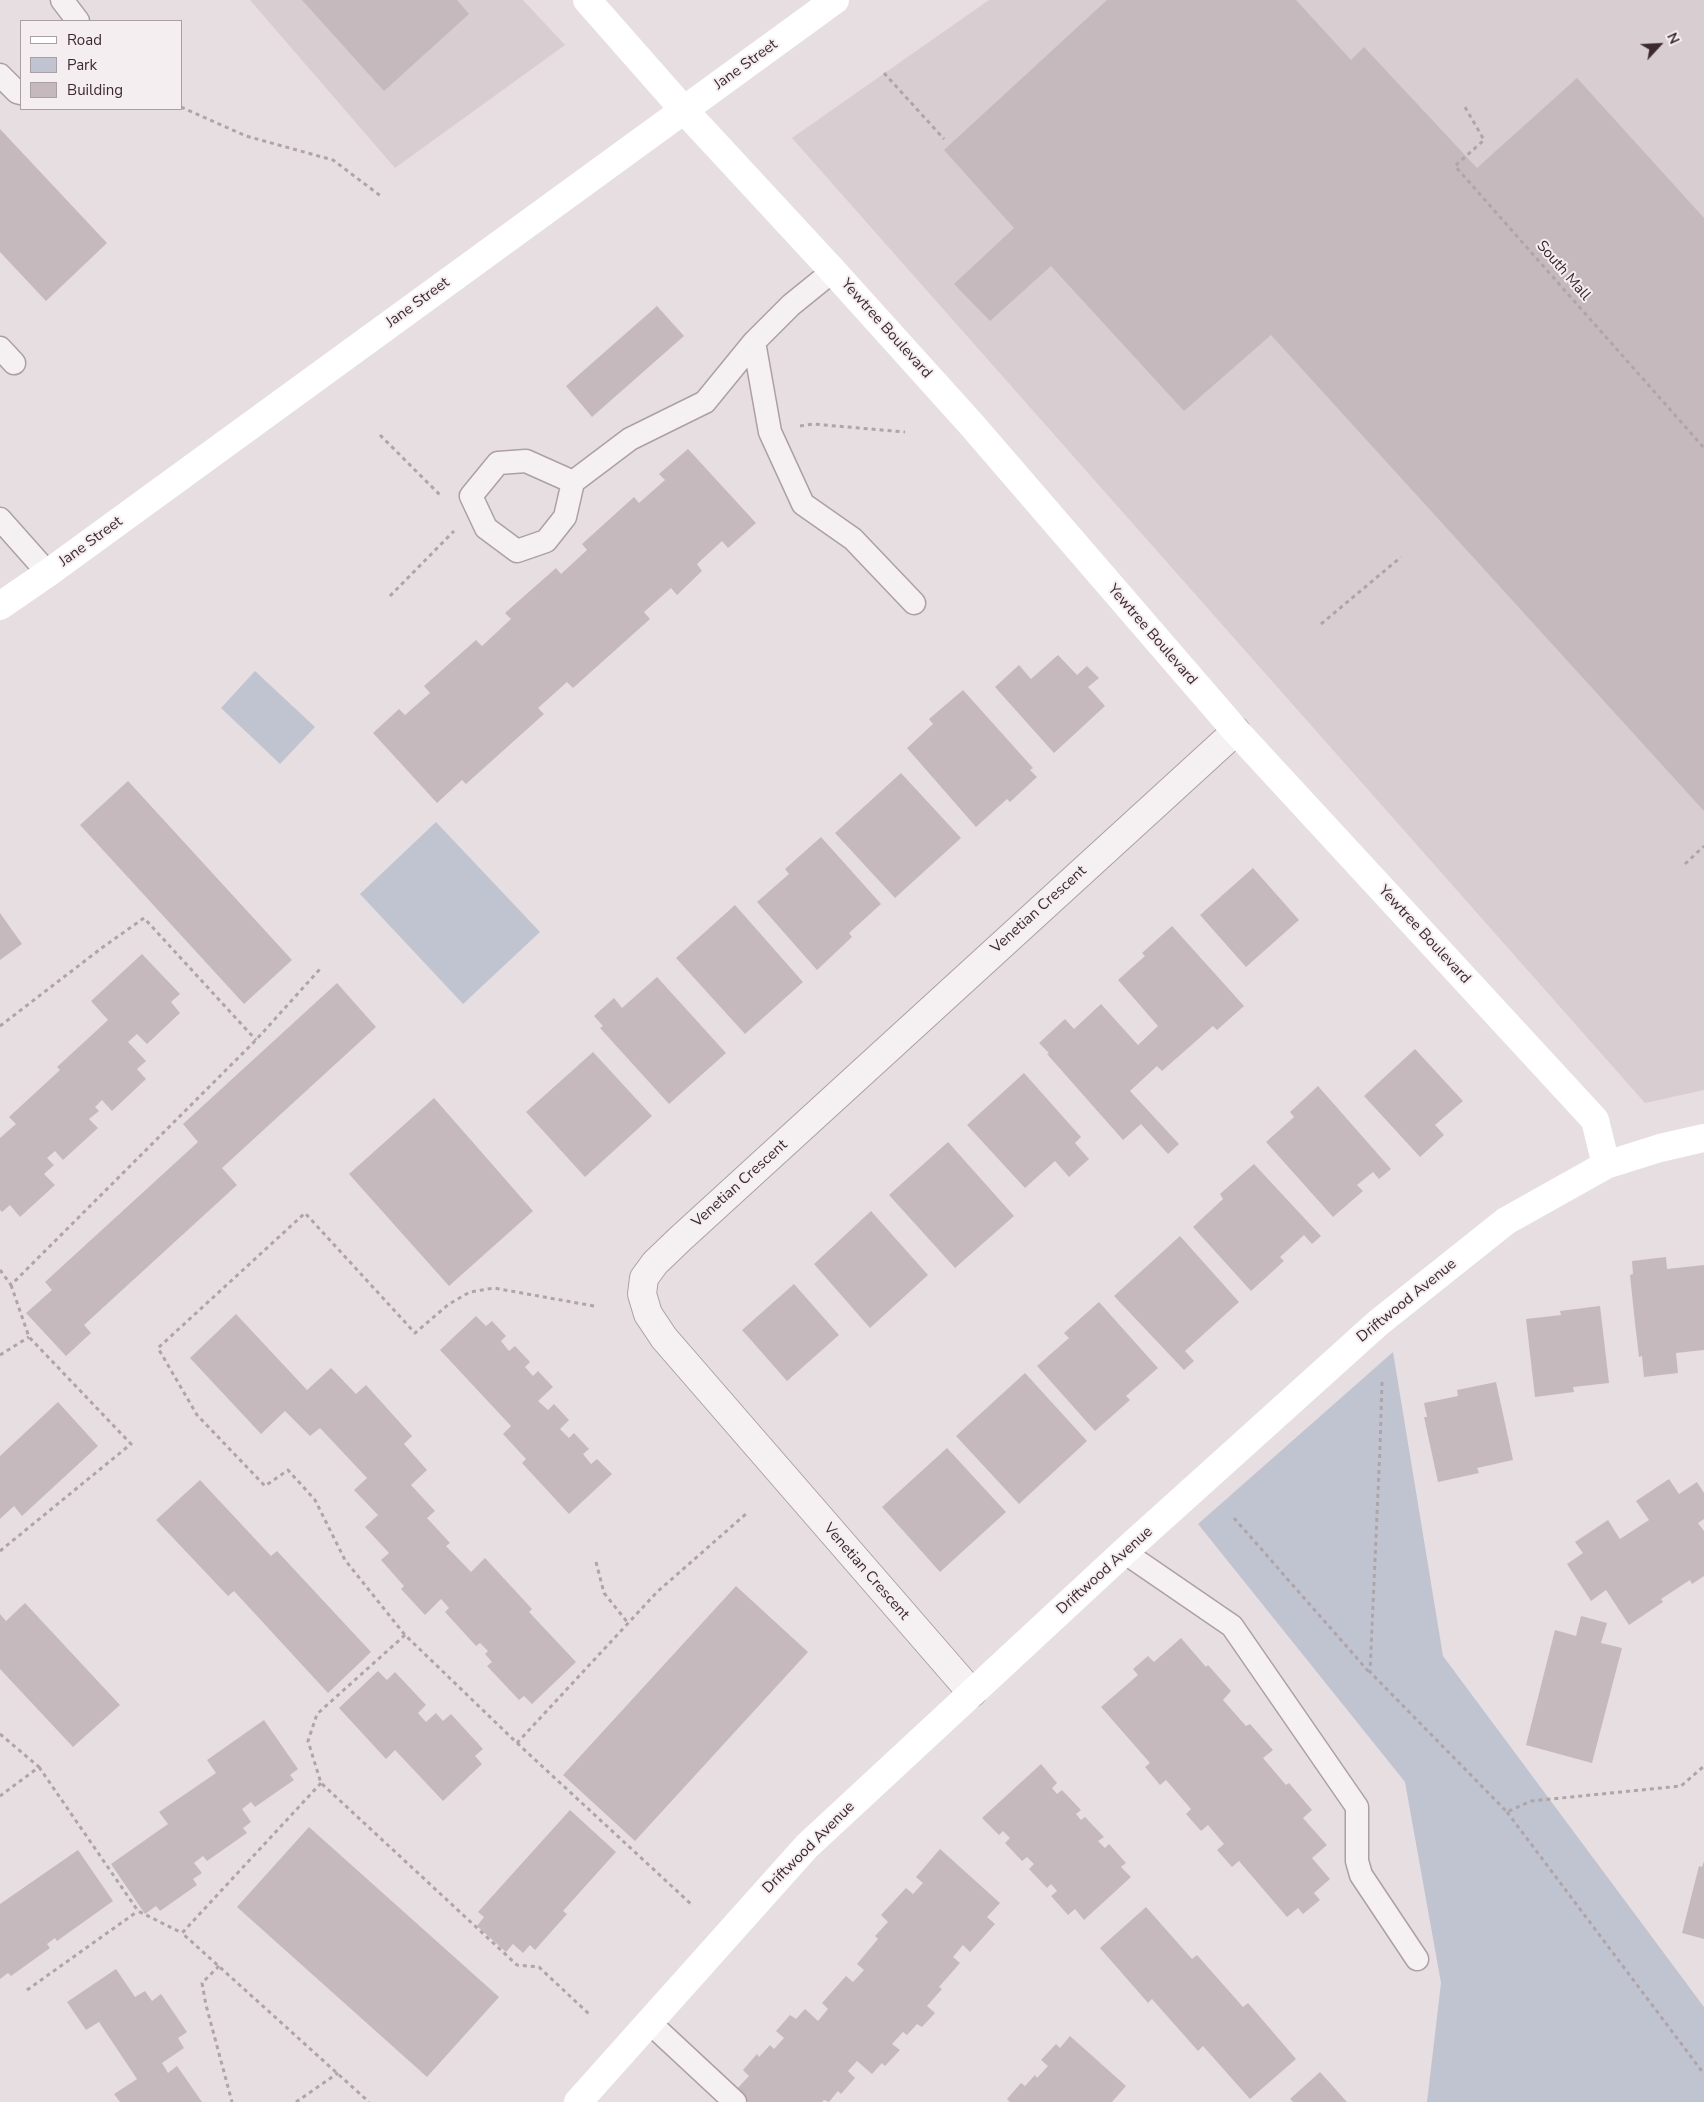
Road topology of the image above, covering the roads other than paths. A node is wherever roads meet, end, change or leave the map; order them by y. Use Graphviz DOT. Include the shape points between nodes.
graph roads {
  1 [pos="62,0"];
  2 [pos="587,0"];
  3 [pos="835,0"];
  4 [pos="77,20"];
  5 [pos="0,75"];
  6 [pos="20,93"];
  7 [pos="683,110"];
  8 [pos="833,271"];
  9 [pos="754,342"];
  10 [pos="573,482"];
  11 [pos="0,519"];
  12 [pos="48,573"];
  13 [pos="914,603"];
  14 [pos="0,606"];
  15 [pos="1236,731"];
  16 [pos="1704,1138"];
  17 [pos="1606,1166"];
  18 [pos="1124,1552"];
  19 [pos="972,1693"];
  20 [pos="1417,1959"];
  21 [pos="648,2022"];
  22 [pos="578,2102"];
  23 [pos="735,2102"];
  1 -- 4 [label="lane"];
  2 -- 7 [label="street, Yewtree Boulevard"];
  3 -- 7 [label="street, Jane Street"];
  5 -- 6 [label="lane"];
  7 -- 8 [label="street, Yewtree Boulevard"];
  7 -- 12 [label="street, Jane Street"];
  8 -- 9 [label="lane" via="791,305"];
  8 -- 15 [label="street, Yewtree Boulevard" via="971,424"];
  9 -- 10 [label="lane" via="705,402 630,439"];
  9 -- 13 [label="lane" via="770,432 803,504 853,539"];
  10 -- 10 [label="lane" via="565,517 546,541 517,551 486,528 471,496 498,462 526,461"];
  11 -- 12 [label="lane"];
  12 -- 14 [label="street, Jane Street"];
  15 -- 17 [label="street, Yewtree Boulevard" via="1595,1120"];
  15 -- 19 [label="street, Venetian Crescent" via="680,1239 644,1278 642,1294 648,1314 664,1338"];
  16 -- 17 [label="street, Driftwood Avenue"];
  17 -- 18 [label="street, Driftwood Avenue" via="1506,1221 1378,1323"];
  18 -- 19 [label="street, Driftwood Avenue"];
  18 -- 20 [label="lane" via="1232,1626 1357,1808 1357,1861 1361,1875"];
  19 -- 21 [label="street, Driftwood Avenue" via="806,1846"];
  21 -- 22 [label="street, Driftwood Avenue"];
  21 -- 23 [label="lane"];
}
